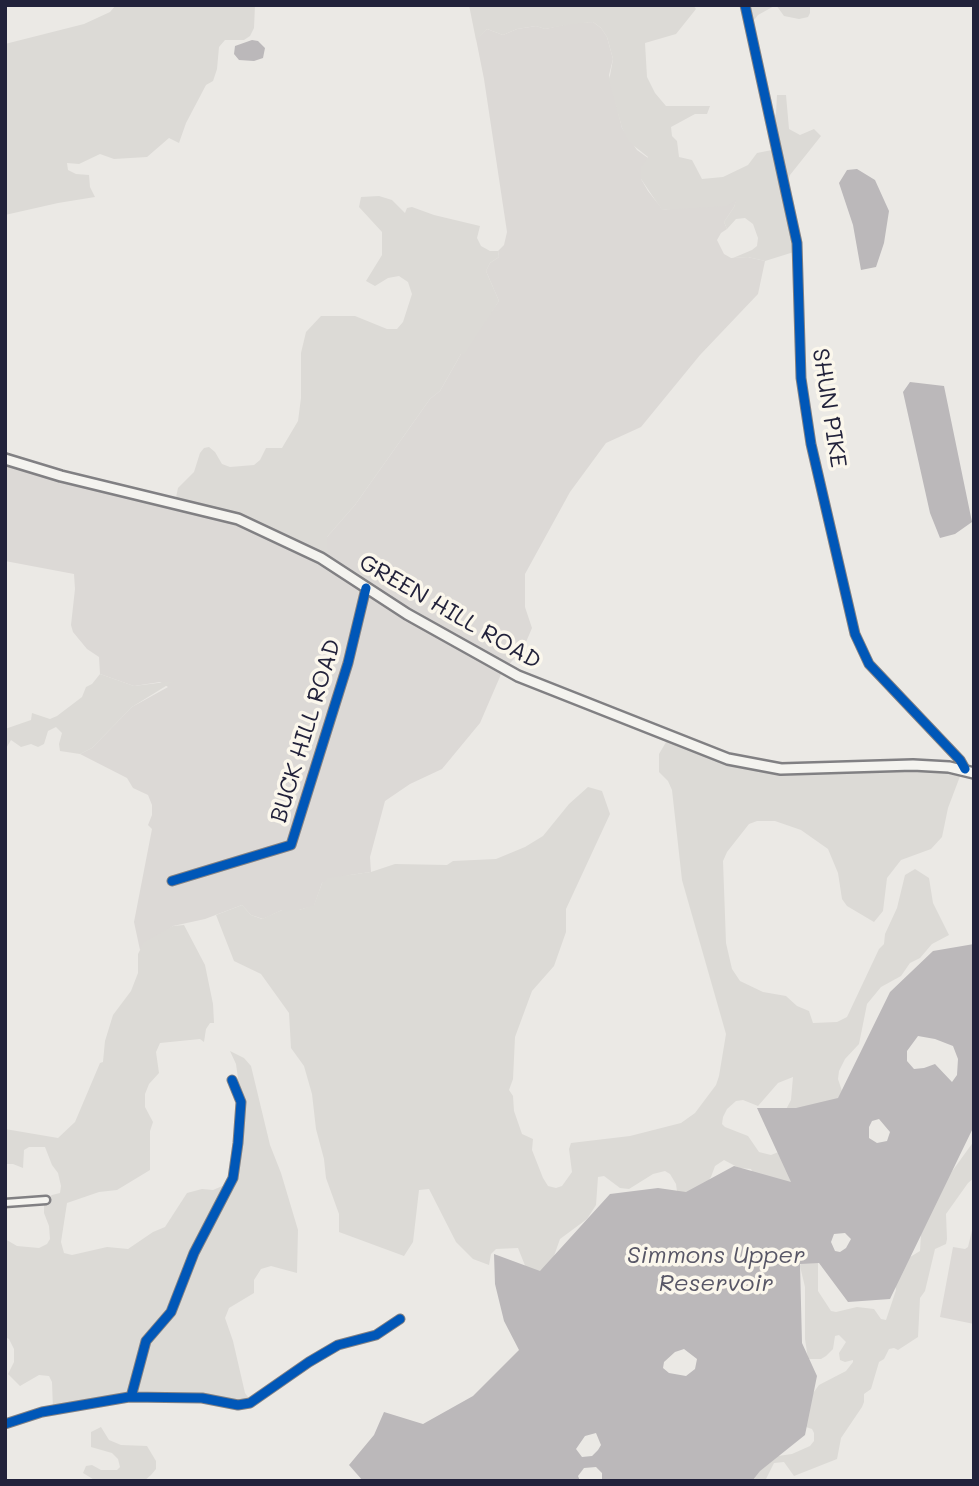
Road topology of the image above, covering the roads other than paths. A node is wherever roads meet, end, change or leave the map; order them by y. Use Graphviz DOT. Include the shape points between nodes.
graph roads {
  1 [pos="745,5"];
  2 [pos="5,459"];
  3 [pos="366,589"];
  4 [pos="970,771"];
  5 [pos="172,881"];
  6 [pos="232,1080"];
  7 [pos="46,1200"];
  8 [pos="5,1203"];
  9 [pos="400,1319"];
  10 [pos="131,1397"];
  11 [pos="5,1424"];
  1 -- 4 [label="street, SHUN PIKE" via="797,243 800,368 811,444 855,634 869,664"];
  2 -- 3 [label="main road, GREEN HILL ROAD" via="238,519 321,558"];
  3 -- 4 [label="main road, GREEN HILL ROAD" via="519,676 728,759 781,769 894,764"];
  3 -- 5 [label="street, BUCK HILL ROAD" via="348,663 291,845"];
  6 -- 10 [label="street" via="241,1102 233,1178 194,1253 171,1312 146,1342"];
  7 -- 8 [label="street"];
  9 -- 10 [label="street" via="376,1335 319,1356 250,1403"];
  10 -- 11 [label="street" via="42,1412"];
}
